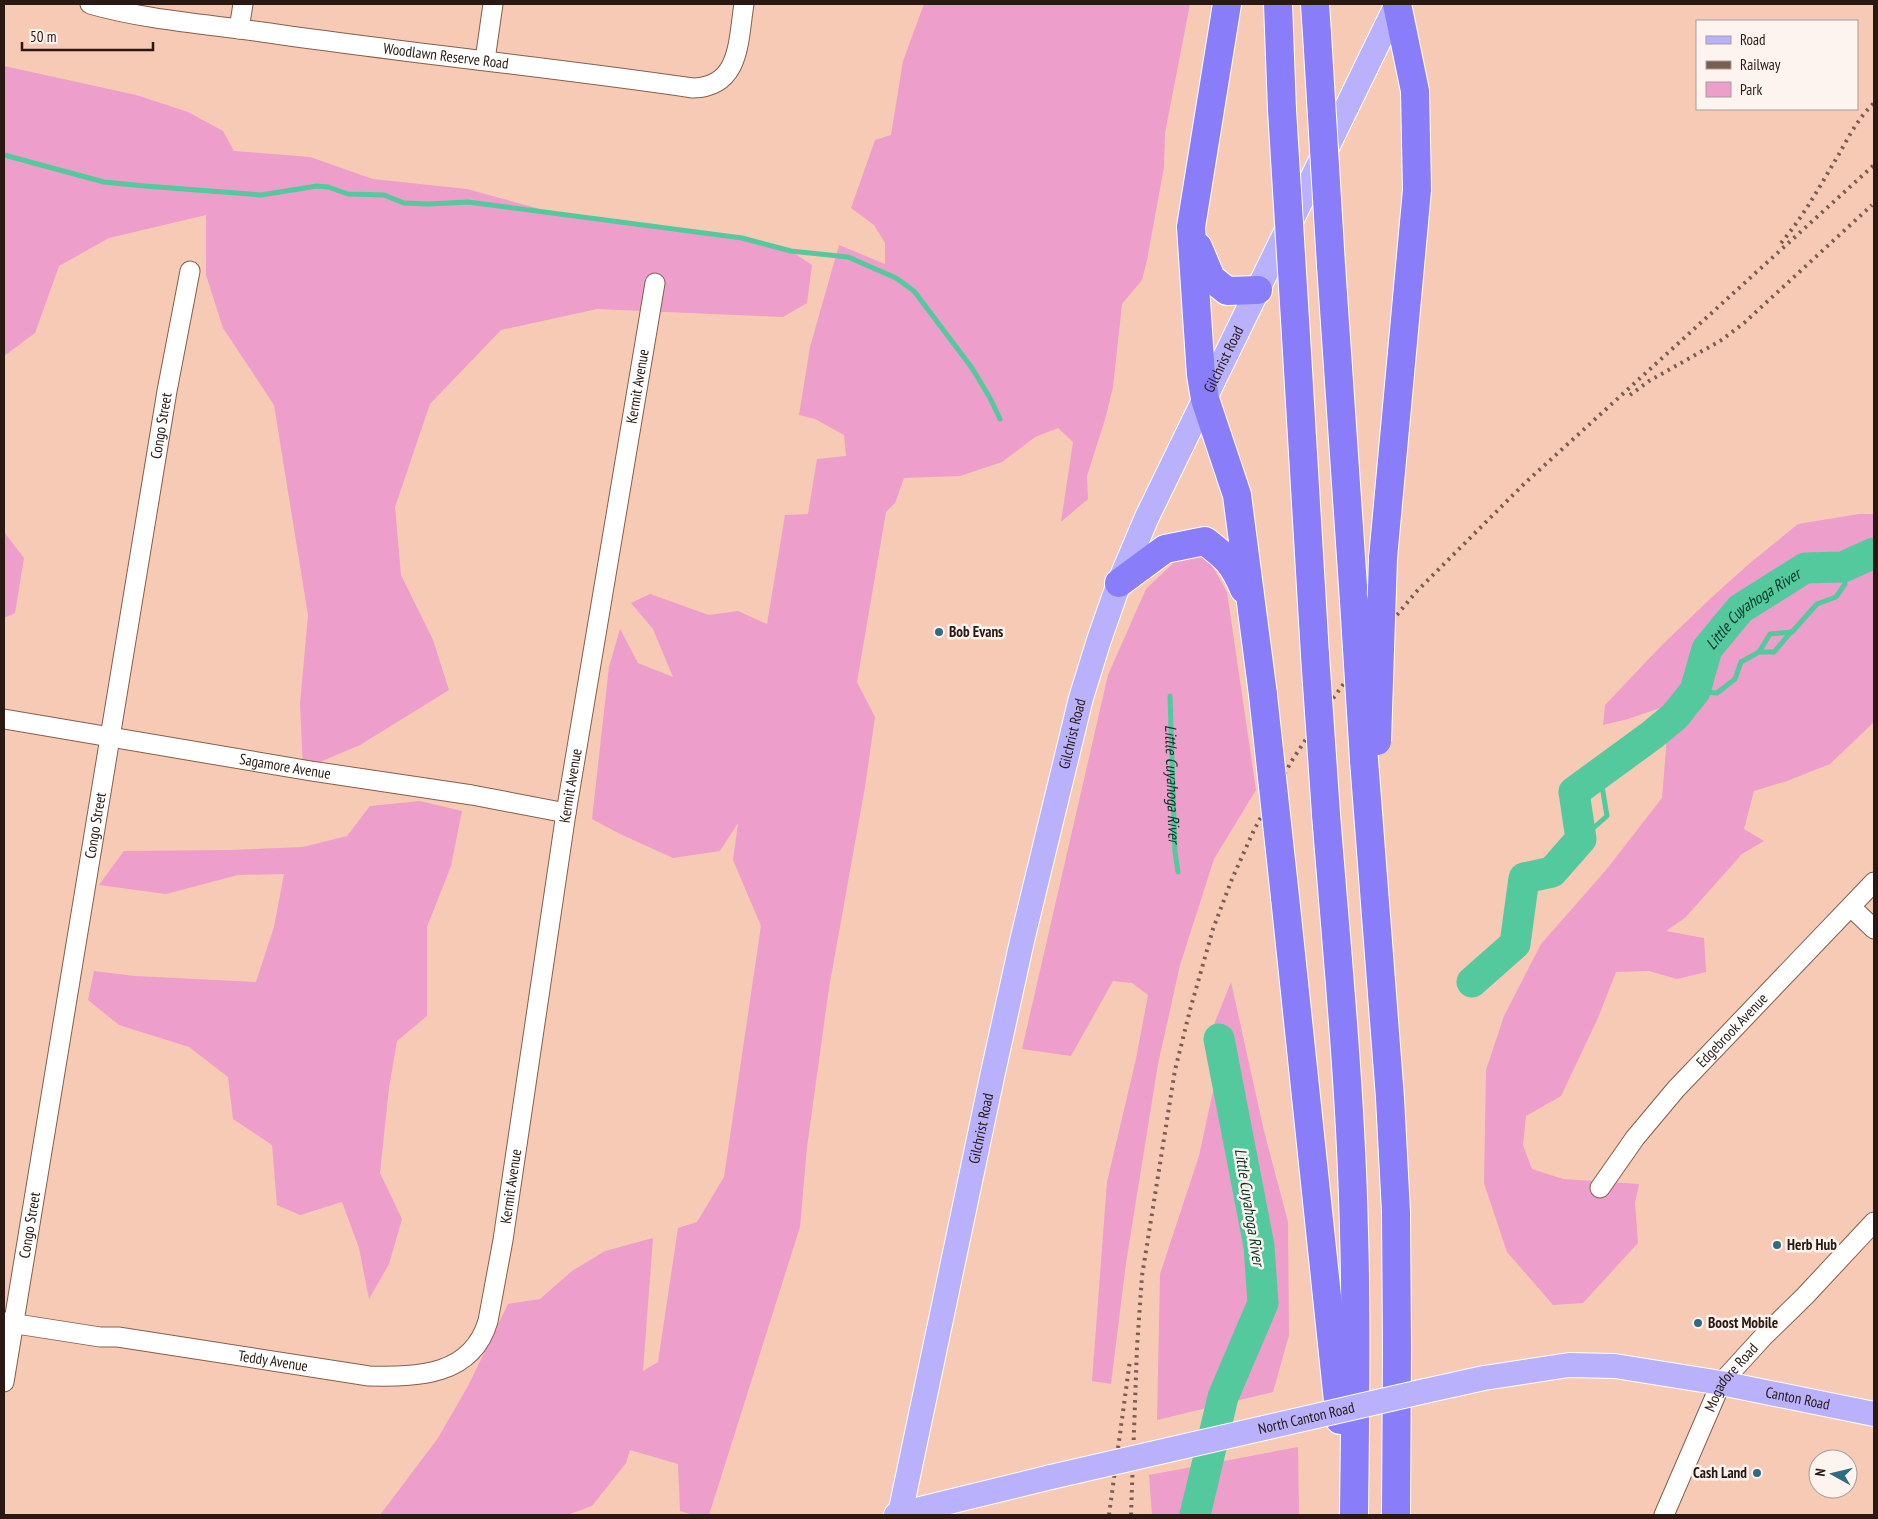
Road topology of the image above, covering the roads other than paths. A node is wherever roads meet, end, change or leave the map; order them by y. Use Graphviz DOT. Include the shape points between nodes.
graph roads {
  1 [pos="90,4"];
  2 [pos="242,4"];
  3 [pos="493,4"];
  4 [pos="744,4"];
  5 [pos="1227,4"];
  6 [pos="1278,4"];
  7 [pos="1315,4"];
  8 [pos="1397,4"];
  9 [pos="239,29"];
  10 [pos="485,60"];
  11 [pos="1191,227"];
  12 [pos="190,272"];
  13 [pos="655,283"];
  14 [pos="1258,290"];
  15 [pos="1204,399"];
  16 [pos="1119,583"];
  17 [pos="1251,606"];
  18 [pos="4,720"];
  19 [pos="110,738"];
  20 [pos="1370,750"];
  21 [pos="566,813"];
  22 [pos="1874,882"];
  23 [pos="1851,907"];
  24 [pos="1874,929"];
  25 [pos="1600,1188"];
  26 [pos="1874,1222"];
  27 [pos="494,1289"];
  28 [pos="8,1323"];
  29 [pos="4,1382"];
  30 [pos="1721,1383"];
  31 [pos="1874,1414"];
  32 [pos="899,1515"];
  33 [pos="1350,1515"];
  34 [pos="1354,1515"];
  35 [pos="1396,1515"];
  36 [pos="1664,1515"];
  1 -- 9 [label="street, Woodlawn Reserve Road"];
  2 -- 9 [label="street"];
  3 -- 10 [label="street"];
  4 -- 10 [label="street, Woodlawn Reserve Road" via="731,70 723,79 706,88"];
  5 -- 11 [label="highway"];
  6 -- 34 [label="highway, bridge" via="1315,656 1350,1138 1356,1342"];
  7 -- 20 [label="highway, bridge" via="1354,601"];
  8 -- 14 [label="main road, Gilchrist Road"];
  8 -- 20 [label="highway, bridge" via="1415,91 1417,190 1383,558"];
  9 -- 10 [label="street, Woodlawn Reserve Road"];
  11 -- 14 [label="highway" via="1210,278 1227,291"];
  11 -- 15 [label="highway"];
  12 -- 19 [label="street, Congo Street" via="167,391"];
  13 -- 21 [label="street, Kermit Avenue"];
  14 -- 15 [label="main road, Gilchrist Road"];
  15 -- 16 [label="main road, Gilchrist Road"];
  15 -- 17 [label="highway" via="1236,495"];
  16 -- 17 [label="highway" via="1165,549 1205,541 1235,568"];
  16 -- 32 [label="main road, Gilchrist Road" via="1081,698 1022,941"];
  17 -- 33 [label="highway, bridge"];
  18 -- 19 [label="street, Sagamore Avenue"];
  19 -- 21 [label="street, Sagamore Avenue" via="472,795"];
  19 -- 28 [label="street, Congo Street"];
  20 -- 35 [label="highway" via="1371,853 1396,1212"];
  21 -- 27 [label="street, Kermit Avenue"];
  22 -- 23 [label="street, Edgebrook Avenue"];
  23 -- 24 [label="street"];
  23 -- 25 [label="street, Edgebrook Avenue" via="1676,1089 1635,1138"];
  26 -- 30 [label="street, Mogadore Road"];
  27 -- 28 [label="street, Teddy Avenue" via="486,1327 477,1346 439,1371 397,1377 342,1373"];
  28 -- 29 [label="street, Congo Street"];
  30 -- 31 [label="main road, Canton Road"];
  30 -- 32 [label="main road, North Canton Road, bridge" via="1615,1366 1569,1365 1484,1378"];
  30 -- 36 [label="street, Mogadore Road"];
}
